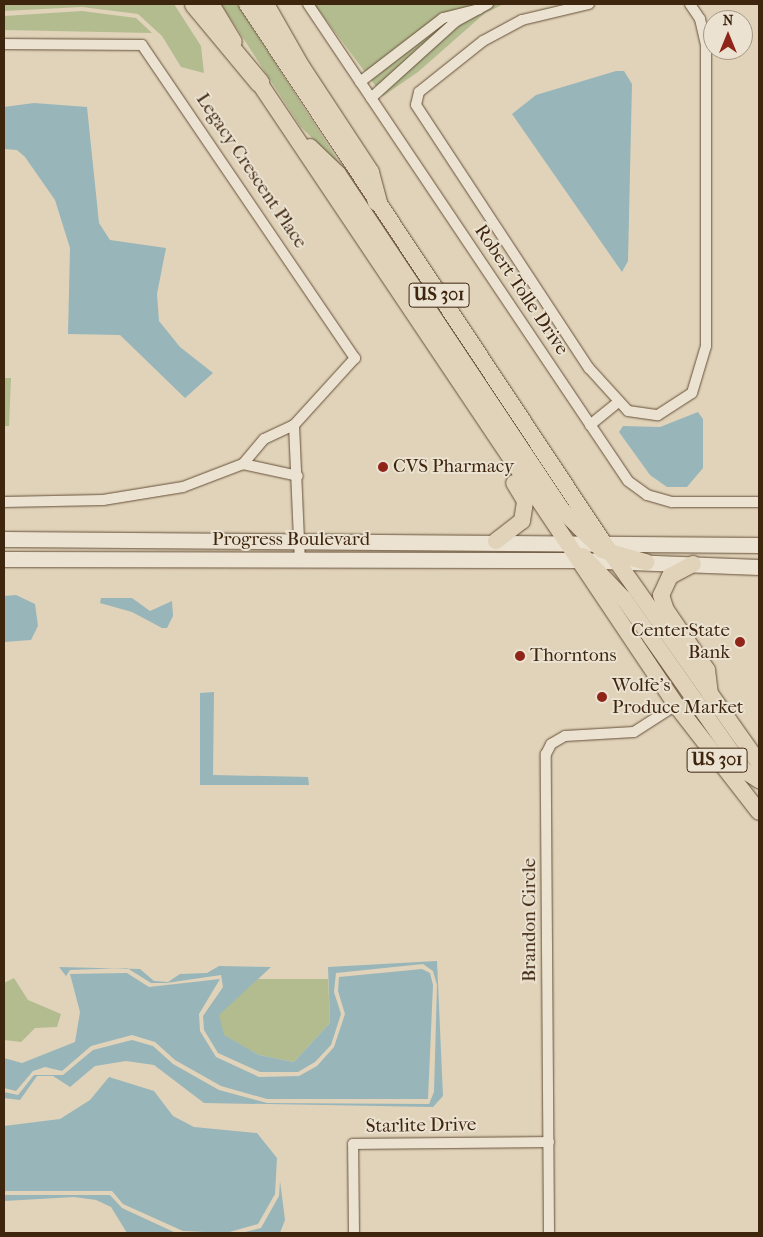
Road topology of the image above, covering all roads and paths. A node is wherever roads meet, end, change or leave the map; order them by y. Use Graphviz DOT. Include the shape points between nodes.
graph roads {
  1 [pos="194,4"];
  2 [pos="211,4"];
  3 [pos="247,4"];
  4 [pos="264,4"];
  5 [pos="308,4"];
  6 [pos="588,4"];
  7 [pos="690,4"];
  8 [pos="483,6"];
  9 [pos="4,44"];
  10 [pos="259,82"];
  11 [pos="360,82"];
  12 [pos="371,98"];
  13 [pos="288,126"];
  14 [pos="377,201"];
  15 [pos="385,272"];
  16 [pos="617,403"];
  17 [pos="590,425"];
  18 [pos="294,426"];
  19 [pos="243,464"];
  20 [pos="298,476"];
  21 [pos="4,502"];
  22 [pos="759,502"];
  23 [pos="4,539"];
  24 [pos="262,539"];
  25 [pos="299,539"];
  26 [pos="496,541"];
  27 [pos="566,542"];
  28 [pos="759,545"];
  29 [pos="606,550"];
  30 [pos="4,559"];
  31 [pos="64,559"];
  32 [pos="300,560"];
  33 [pos="583,560"];
  34 [pos="646,562"];
  35 [pos="693,564"];
  36 [pos="759,566"];
  37 [pos="710,697"];
  38 [pos="676,705"];
  39 [pos="759,763"];
  40 [pos="759,780"];
  41 [pos="759,812"];
  42 [pos="548,1142"];
  43 [pos="354,1233"];
  44 [pos="549,1233"];
  1 -- 10 [label="highway"];
  2 -- 10 [label="main road, US 301"];
  3 -- 14 [label="main road, US 301"];
  4 -- 14 [label="highway" via="300,67 369,172"];
  5 -- 11 [label="street, Robert Tolle Drive"];
  6 -- 16 [label="street" via="522,20 483,41 419,92 416,105"];
  7 -- 16 [label="street" via="700,19 706,45 706,346 692,392 676,407 658,415 645,414"];
  8 -- 11 [label="street" via="443,18"];
  8 -- 12 [label="street" via="455,22"];
  9 -- 18 [label="street, Legacy Crescent Place" via="142,45 151,54 354,358"];
  10 -- 13 [label="main road, US 301"];
  11 -- 12 [label="street, Robert Tolle Drive"];
  12 -- 17 [label="street, Robert Tolle Drive"];
  13 -- 15 [label="main road, US 301"];
  13 -- 29 [label="main road" via="338,174 555,500"];
  14 -- 29 [label="main road, US 301"];
  15 -- 26 [label="main road" via="398,308 525,501 522,520"];
  15 -- 27 [label="main road, US 301"];
  16 -- 17 [label="street"];
  17 -- 22 [label="street, Robert Tolle Drive" via="628,481 647,495 672,502"];
  18 -- 19 [label="street, Legacy Crescent Place" via="264,439"];
  18 -- 20 [label="street"];
  19 -- 20 [label="street"];
  19 -- 21 [label="street, Legacy Crescent Place" via="183,487 103,500"];
  20 -- 25 [label="street"];
  23 -- 24 [label="main road, Progress Boulevard"];
  24 -- 25 [label="main road, Progress Boulevard"];
  24 -- 31 [label="main road" via="250,544 82,548"];
  25 -- 26 [label="main road, Progress Boulevard"];
  25 -- 32 [label="street"];
  26 -- 27 [label="main road, Progress Boulevard"];
  27 -- 29 [label="main road, Progress Boulevard"];
  27 -- 33 [label="main road, US 301"];
  28 -- 29 [label="main road"];
  29 -- 33 [label="main road, Progress Boulevard"];
  29 -- 34 [label="main road"];
  29 -- 37 [label="main road, US 301"];
  30 -- 31 [label="main road, Progress Boulevard"];
  31 -- 32 [label="main road, Progress Boulevard"];
  32 -- 33 [label="main road, Progress Boulevard"];
  33 -- 38 [label="main road, US 301"];
  33 -- 40 [label="main road" via="624,600 745,771"];
  34 -- 35 [label="main road"];
  35 -- 36 [label="main road"];
  35 -- 37 [label="main road" via="670,576 661,595 666,610 707,670"];
  37 -- 39 [label="main road, US 301"];
  38 -- 41 [label="main road, US 301"];
  38 -- 42 [label="street, Brandon Circle" via="627,734 565,736 551,744 546,754"];
  42 -- 43 [label="street, Starlite Drive" via="353,1144"];
  42 -- 44 [label="street, Brandon Circle"];
}
